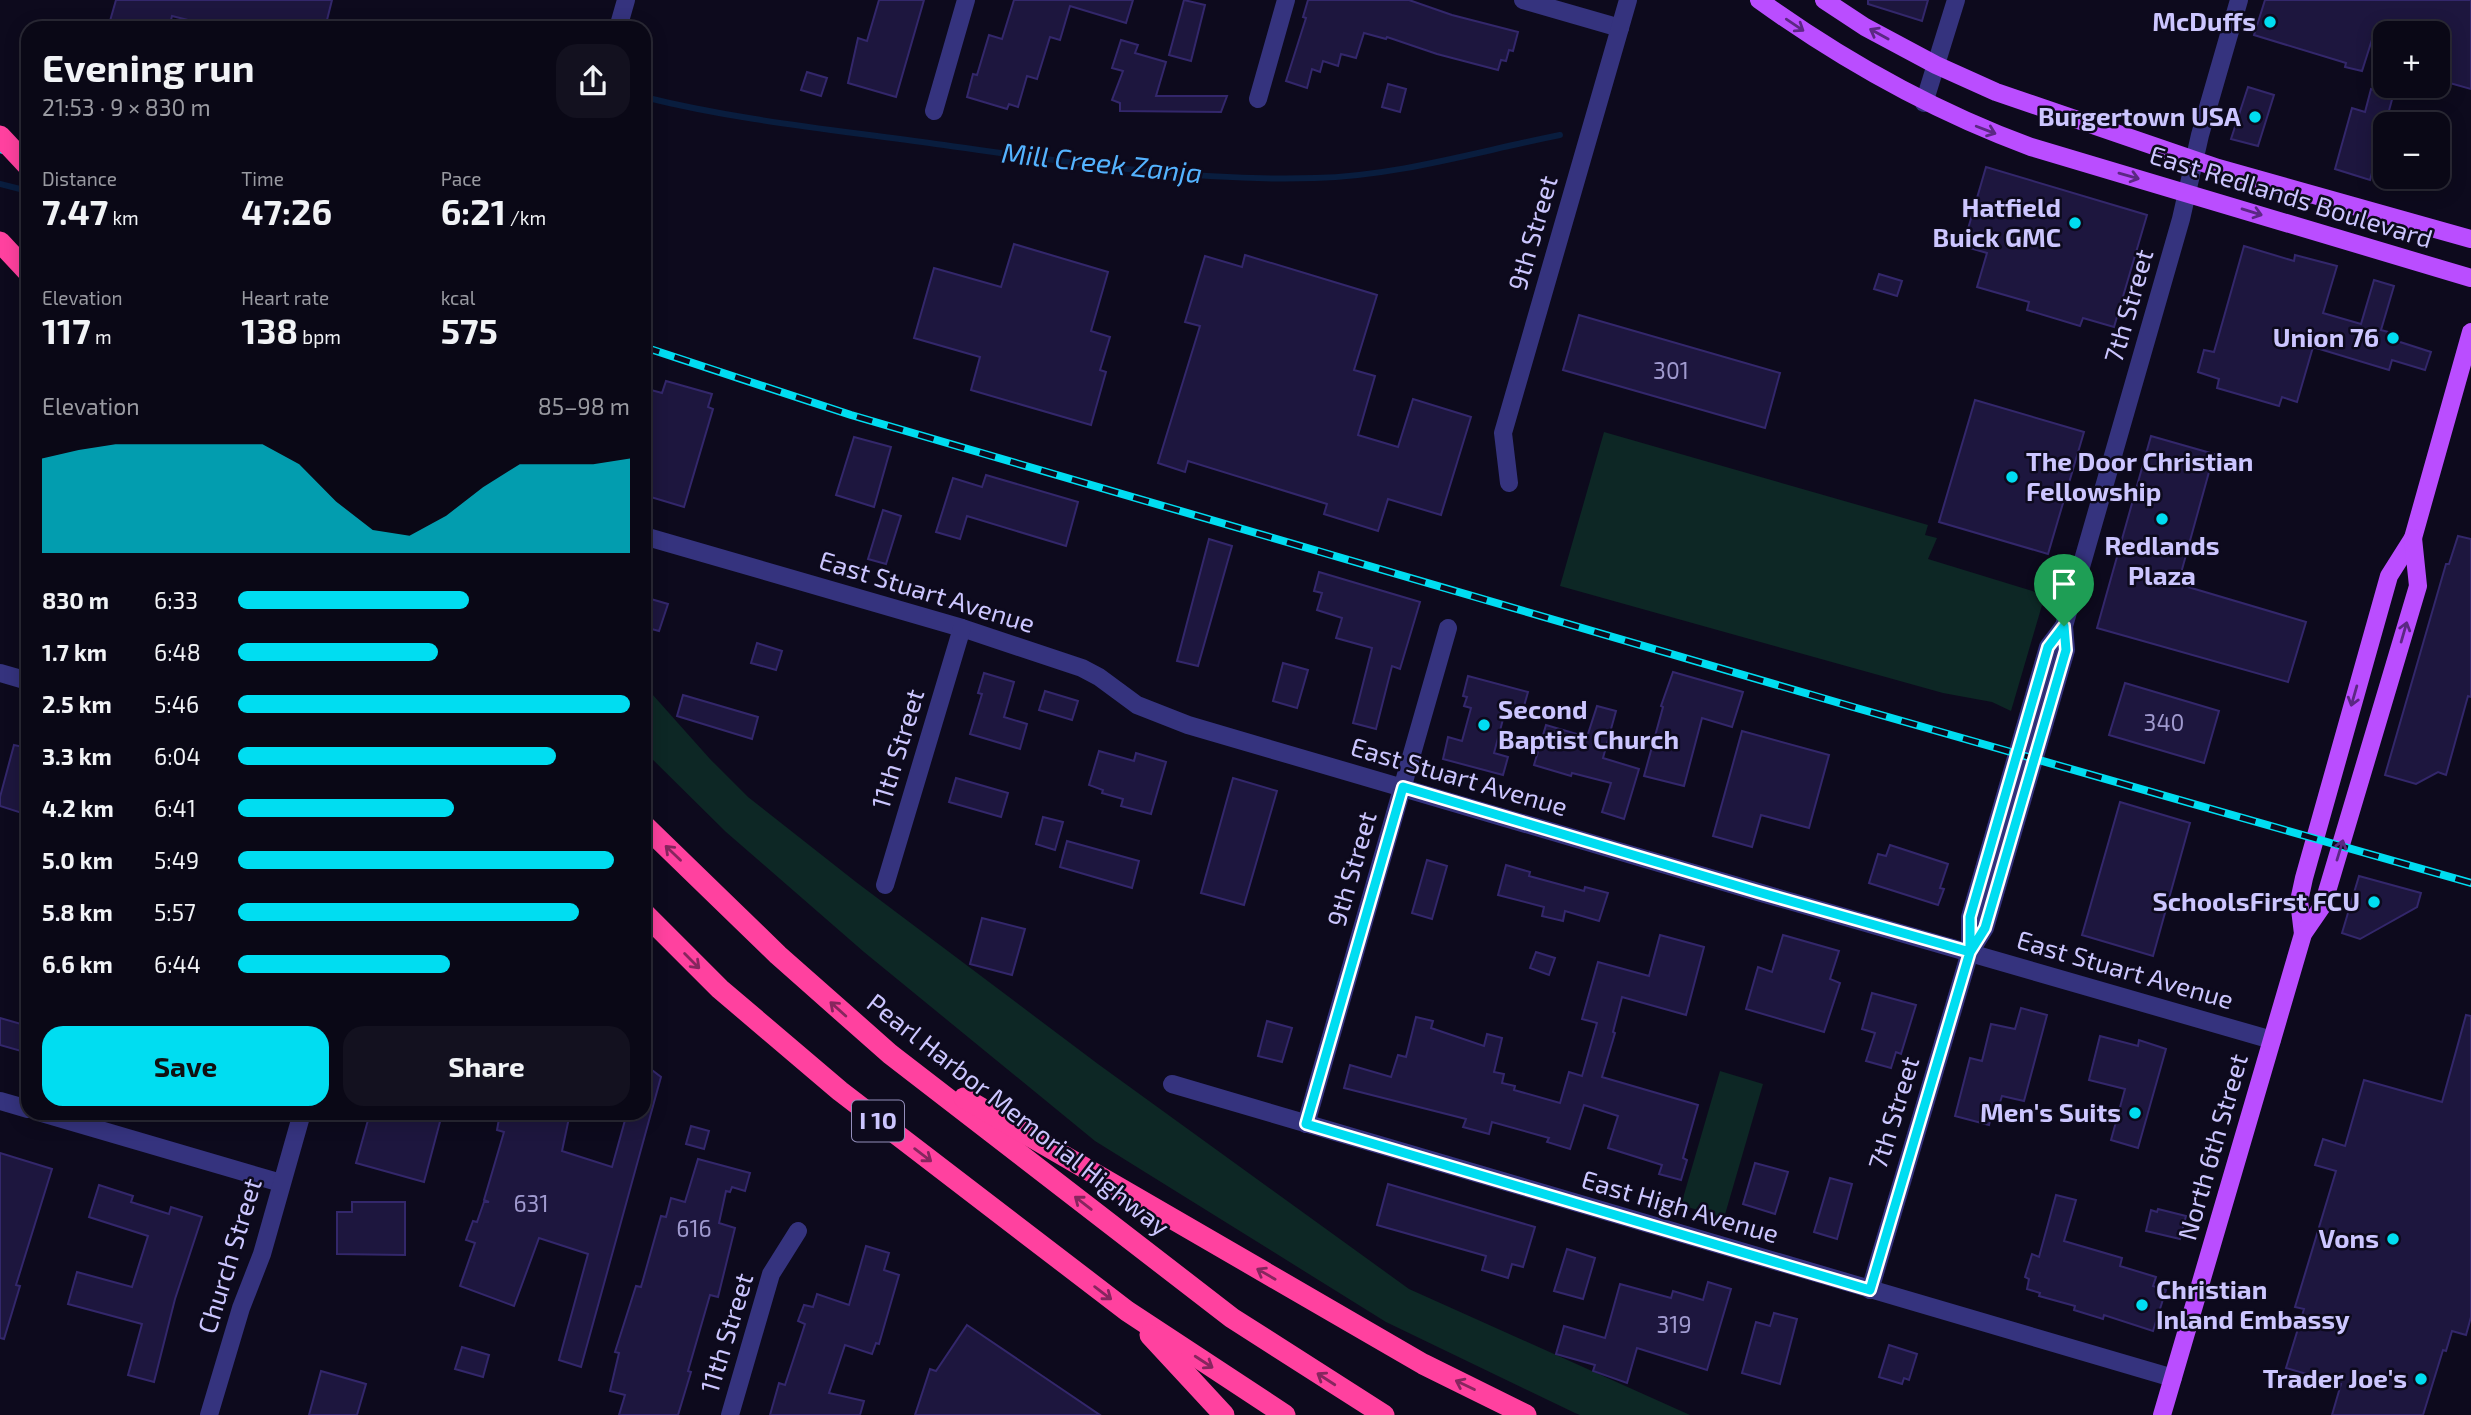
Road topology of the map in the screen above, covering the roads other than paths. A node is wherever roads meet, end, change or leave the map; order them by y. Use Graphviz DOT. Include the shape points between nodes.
graph roads {
  1 [pos="626,0"];
  2 [pos="966,0"];
  3 [pos="1286,0"];
  4 [pos="1523,0"];
  5 [pos="1628,0"];
  6 [pos="1759,0"];
  7 [pos="1824,0"];
  8 [pos="1956,0"];
  9 [pos="2239,0"];
  10 [pos="620,21"];
  11 [pos="1620,28"];
  12 [pos="1936,65"];
  13 [pos="1258,99"];
  14 [pos="1924,103"];
  15 [pos="933,111"];
  16 [pos="0,136"];
  17 [pos="21,158"];
  18 [pos="2193,159"];
  19 [pos="2187,193"];
  20 [pos="2471,239"];
  21 [pos="0,243"];
  22 [pos="21,265"];
  23 [pos="2471,278"];
  24 [pos="2471,332"];
  25 [pos="1509,483"];
  26 [pos="651,538"];
  27 [pos="2413,538"];
  28 [pos="962,628"];
  29 [pos="1448,628"];
  30 [pos="0,673"];
  31 [pos="21,679"];
  32 [pos="1403,787"];
  33 [pos="651,832"];
  34 [pos="885,885"];
  35 [pos="651,920"];
  36 [pos="2303,934"];
  37 [pos="1970,952"];
  38 [pos="2273,1040"];
  39 [pos="890,1054"];
  40 [pos="1172,1084"];
  41 [pos="0,1101"];
  42 [pos="21,1107"];
  43 [pos="66,1120"];
  44 [pos="300,1120"];
  45 [pos="1306,1124"];
  46 [pos="281,1183"];
  47 [pos="798,1231"];
  48 [pos="1870,1290"];
  49 [pos="1127,1311"];
  50 [pos="2173,1378"];
  51 [pos="209,1415"];
  52 [pos="730,1415"];
  53 [pos="1224,1415"];
  54 [pos="1285,1415"];
  55 [pos="1384,1415"];
  56 [pos="1526,1415"];
  57 [pos="2162,1415"];
  1 -- 10 [label="street"];
  2 -- 15 [label="street"];
  3 -- 13 [label="street"];
  4 -- 11 [label="street"];
  5 -- 11 [label="street, 9th Street"];
  6 -- 14 [label="main road, East Redlands Boulevard, one-way" via="1850,61"];
  12 -- 7 [label="main road, East Redlands Boulevard, one-way"];
  8 -- 12 [label="street"];
  9 -- 18 [label="street, 7th Street"];
  11 -- 25 [label="street, 9th Street" via="1503,433"];
  12 -- 14 [label="street"];
  12 -- 18 [label="main road, East Redlands Boulevard" via="2007,97"];
  14 -- 19 [label="main road, East Redlands Boulevard, one-way" via="2031,147"];
  16 -- 17 [label="highway, bridge"];
  18 -- 19 [label="street, 7th Street"];
  18 -- 20 [label="main road, East Redlands Boulevard"];
  19 -- 23 [label="main road, East Redlands Boulevard, one-way"];
  19 -- 37 [label="street, 7th Street" via="2064,626 2048,647 1970,917"];
  21 -- 22 [label="highway"];
  24 -- 27 [label="main road, North 6th Street"];
  26 -- 28 [label="street, East Stuart Avenue"];
  27 -- 36 [label="main road, North 6th Street, one-way" via="2389,576 2314,839 2299,901"];
  36 -- 27 [label="main road, North 6th Street, one-way" via="2323,905 2418,586"];
  28 -- 32 [label="street, East Stuart Avenue" via="1083,668 1162,717"];
  28 -- 34 [label="street, 11th Street"];
  29 -- 32 [label="street, 9th Street"];
  30 -- 31 [label="street"];
  32 -- 37 [label="street, East Stuart Avenue"];
  32 -- 45 [label="street, 9th Street"];
  39 -- 33 [label="highway, Pearl Harbor Memorial Highway / I 10, one-way" via="778,956"];
  35 -- 49 [label="highway, I 10, one-way" via="720,989 840,1091"];
  36 -- 38 [label="main road, North 6th Street"];
  37 -- 38 [label="street, East Stuart Avenue"];
  37 -- 48 [label="street, 7th Street"];
  38 -- 50 [label="main road, North 6th Street"];
  55 -- 39 [label="highway, Pearl Harbor Memorial Highway / I 10, one-way" via="1232,1318"];
  56 -- 39 [label="highway, one-way" via="1411,1357"];
  40 -- 45 [label="street, East High Avenue"];
  41 -- 42 [label="street"];
  43 -- 46 [label="street"];
  44 -- 46 [label="street, Church Street"];
  45 -- 48 [label="street, East High Avenue"];
  46 -- 51 [label="street, Church Street"];
  47 -- 52 [label="street, 11th Street" via="771,1274"];
  48 -- 50 [label="street, East High Avenue"];
  49 -- 53 [label="highway"];
  49 -- 54 [label="highway, I 10, one-way"];
  50 -- 57 [label="main road, North 6th Street"];
}
